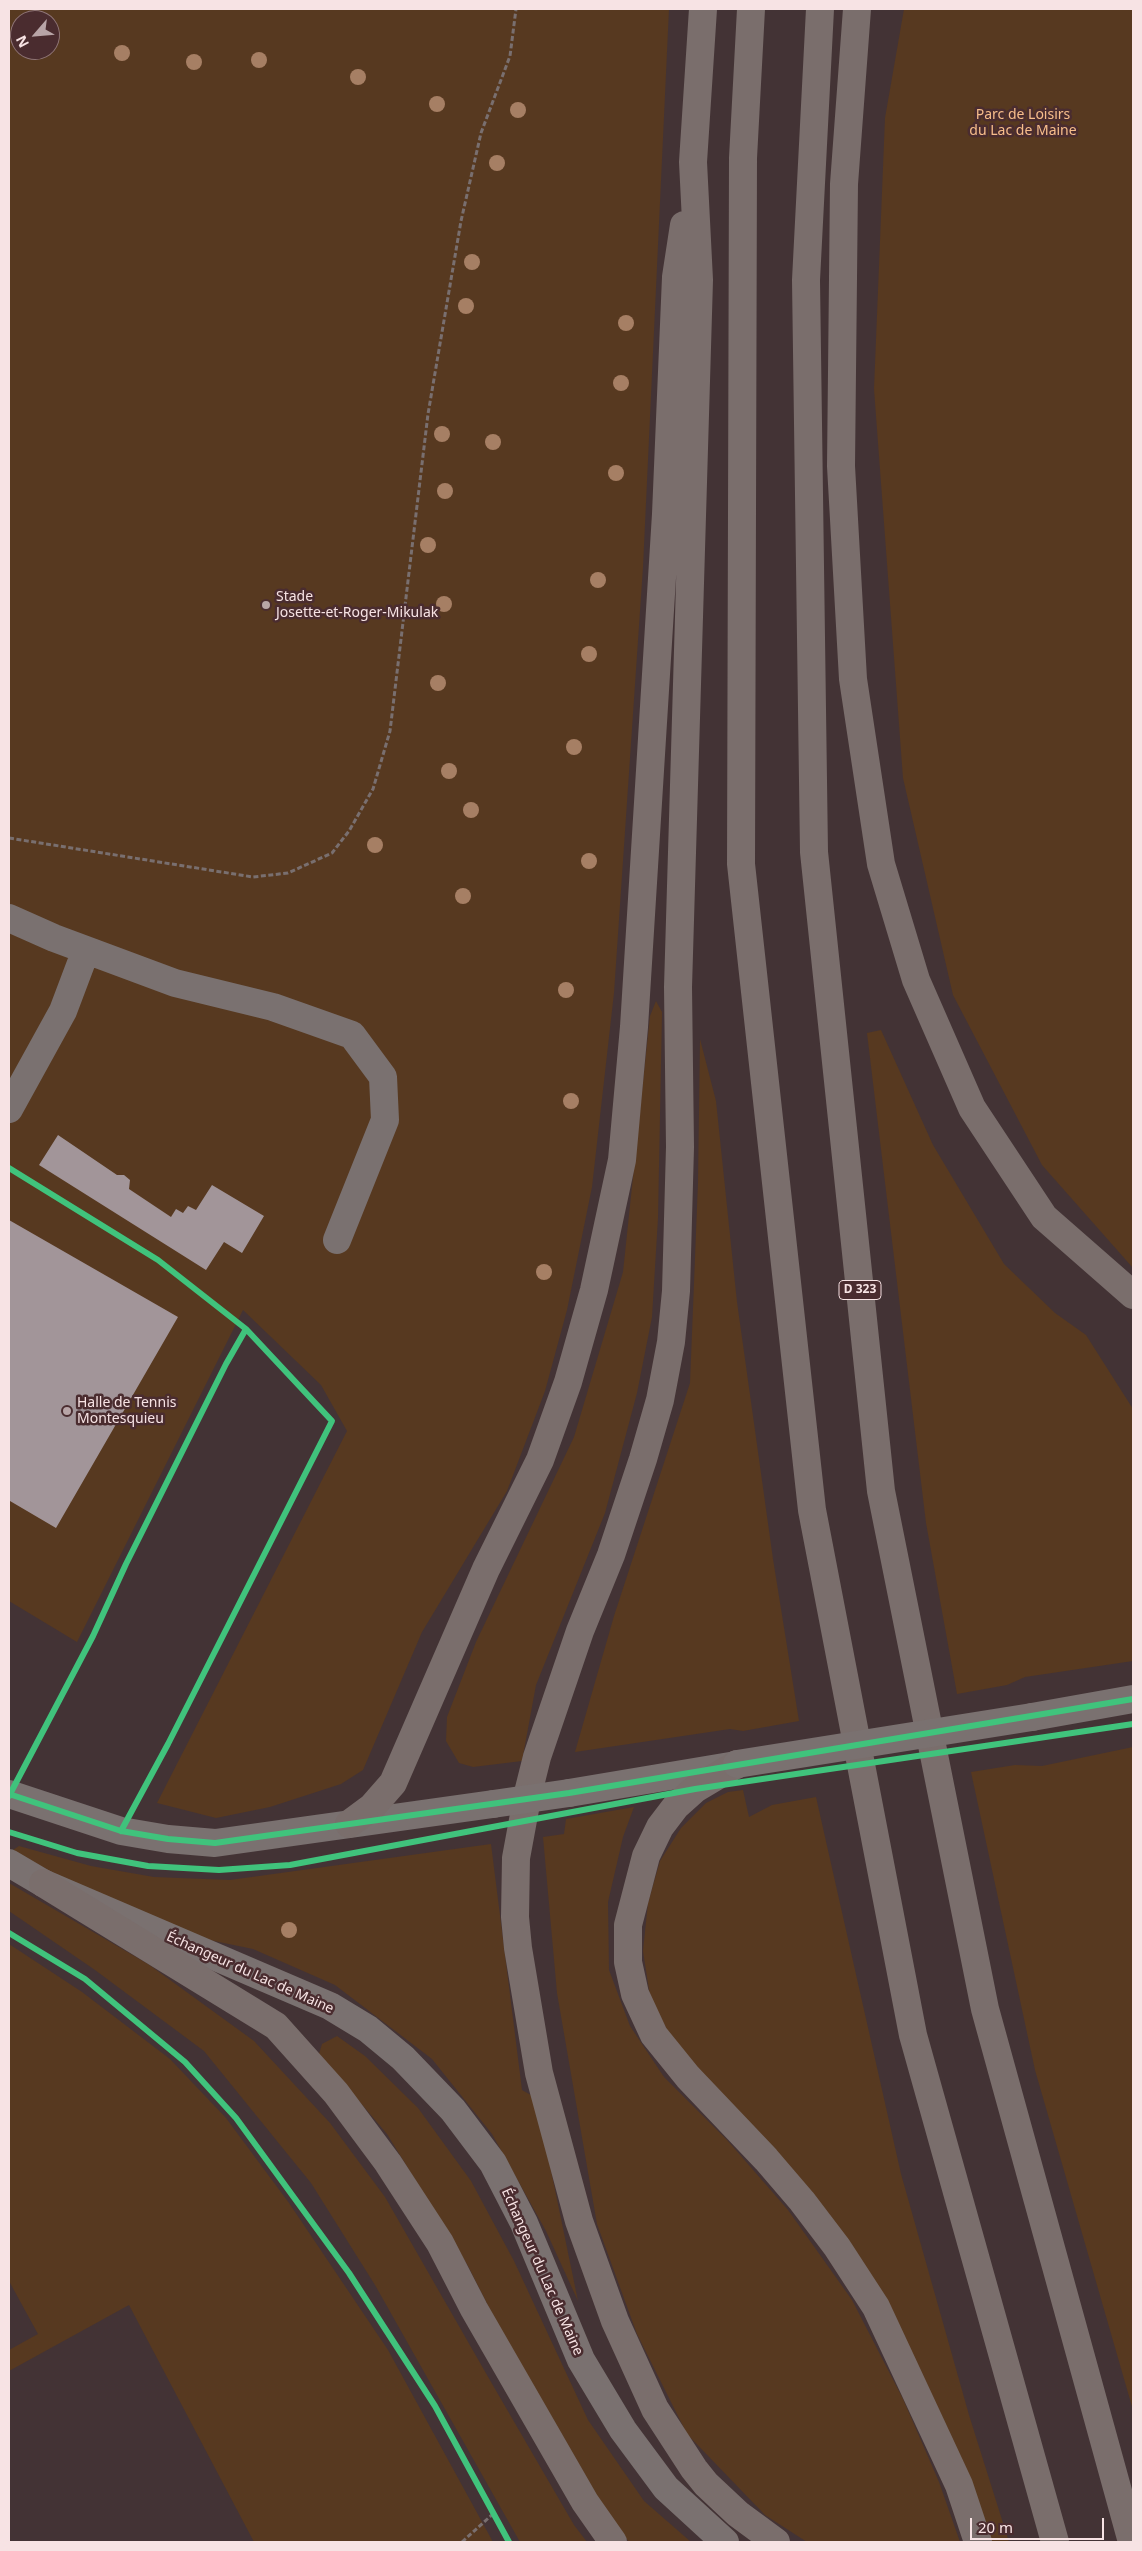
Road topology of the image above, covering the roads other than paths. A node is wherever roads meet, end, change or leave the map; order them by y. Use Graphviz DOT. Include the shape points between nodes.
graph roads {
  1 [pos="703,9"];
  2 [pos="751,9"];
  3 [pos="820,9"];
  4 [pos="857,9"];
  5 [pos="693,162"];
  6 [pos="9,918"];
  7 [pos="86,950"];
  8 [pos="9,1109"];
  9 [pos="337,1240"];
  10 [pos="1133,1295"];
  11 [pos="1133,1699"];
  12 [pos="737,1764"];
  13 [pos="9,1794"];
  14 [pos="349,1824"];
  15 [pos="9,1863"];
  16 [pos="43,1883"];
  17 [pos="613,2542"];
  18 [pos="725,2542"];
  19 [pos="776,2542"];
  20 [pos="978,2542"];
  21 [pos="1055,2542"];
  22 [pos="1132,2542"];
  1 -- 5 [label="highway"];
  2 -- 21 [label="highway" via="744,158 741,864 812,1510 913,2035"];
  3 -- 22 [label="highway, D 323" via="806,280 814,852 880,1490 985,2010"];
  4 -- 10 [label="highway" via="844,184 841,466 853,679 881,864 916,980 972,1108 1044,1217"];
  5 -- 14 [label="highway" via="676,277 666,514 634,1027 622,1160 591,1300 568,1382 540,1460 486,1569 393,1783 372,1806"];
  5 -- 19 [label="highway" via="699,280 678,987 680,1156 676,1291 671,1342 660,1400 643,1459 611,1555 580,1631 530,1784 516,1858 515,1918 539,2073 579,2221 622,2337 655,2409 694,2469 738,2514"];
  6 -- 7 [label="street"];
  7 -- 8 [label="street" via="63,1011"];
  7 -- 9 [label="street" via="175,983 273,1007 352,1035 383,1078 385,1120"];
  11 -- 12 [label="street, bridge"];
  12 -- 14 [label="street, bridge" via="569,1794"];
  12 -- 20 [label="highway" via="695,1789 676,1806 660,1827 646,1856 628,1925 628,1962 635,1994 654,2036 802,2201 876,2307 959,2485"];
  13 -- 14 [label="street" via="121,1831 215,1843"];
  15 -- 16 [label="street, Échangeur du Lac de Maine"];
  16 -- 17 [label="highway" via="276,2026 336,2093 388,2163 440,2242 474,2309 585,2502"];
  16 -- 18 [label="street, Échangeur du Lac de Maine" via="330,2006 368,2029 428,2082 493,2163 524,2223 581,2360 623,2430 666,2488"];
}
